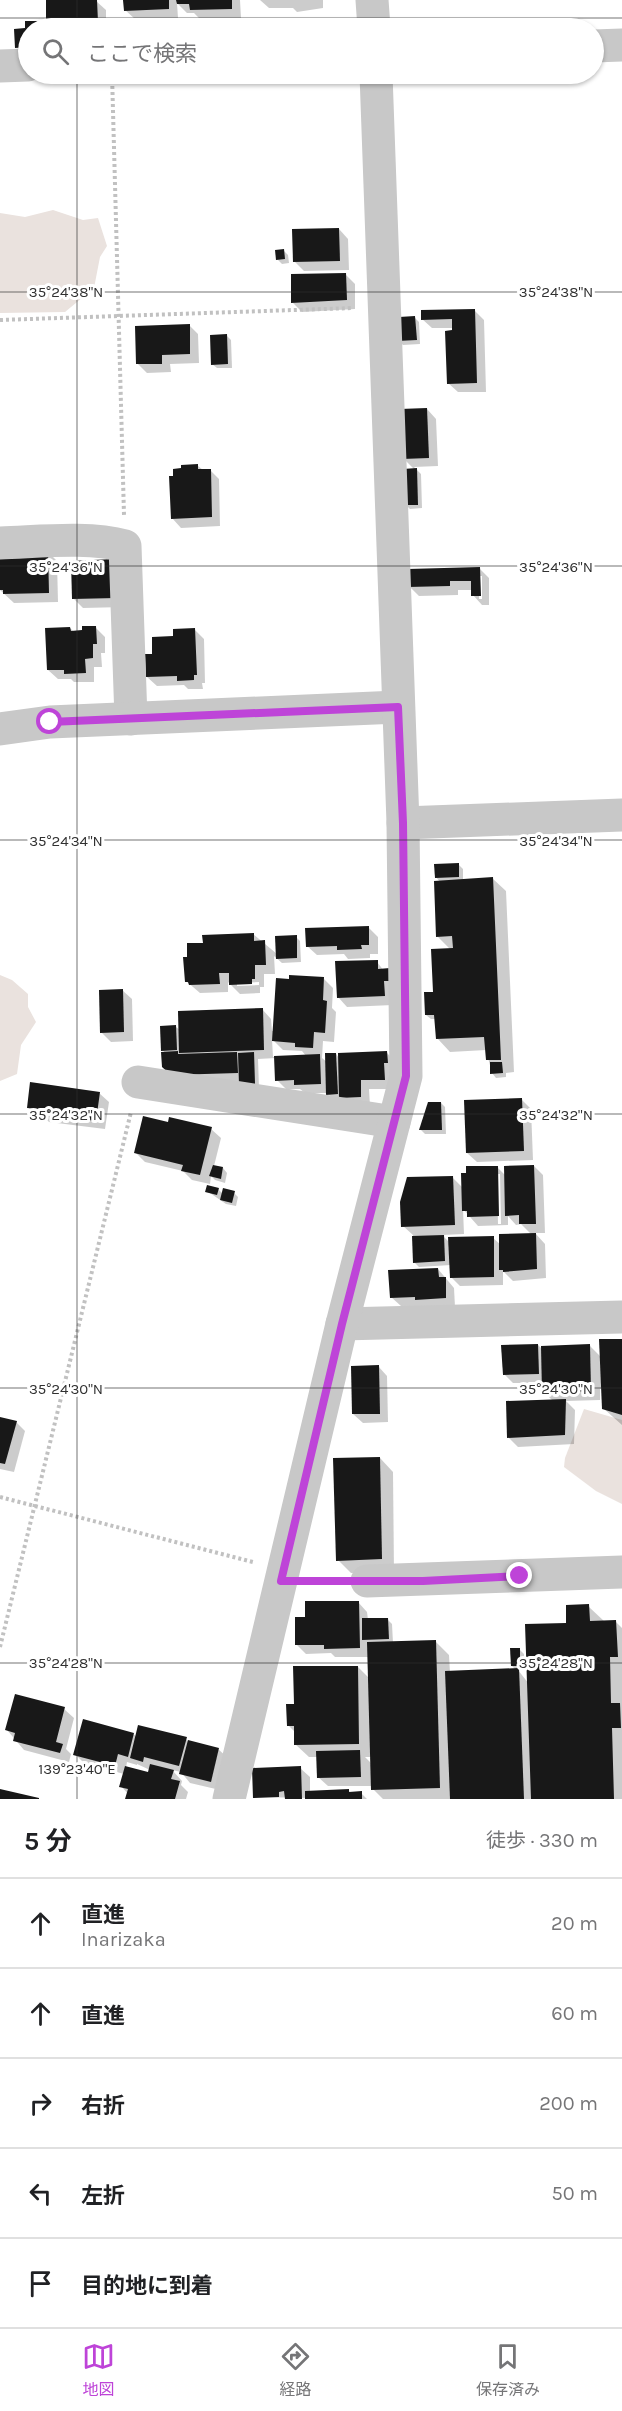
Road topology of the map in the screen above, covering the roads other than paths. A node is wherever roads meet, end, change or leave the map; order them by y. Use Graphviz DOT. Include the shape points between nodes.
graph roads {
  1 [pos="372,0"];
  2 [pos="373,18"];
  3 [pos="622,45"];
  4 [pos="604,46"];
  5 [pos="376,84"];
  6 [pos="0,543"];
  7 [pos="398,707"];
  8 [pos="131,719"];
  9 [pos="0,729"];
  10 [pos="622,814"];
  11 [pos="403,823"];
  12 [pos="138,1082"];
  13 [pos="394,1122"];
  14 [pos="622,1317"];
  15 [pos="342,1324"];
  16 [pos="622,1572"];
  17 [pos="367,1581"];
  18 [pos="229,1799"];
  1 -- 2 [label="street"];
  3 -- 4 [label="street"];
  5 -- 7 [label="street"];
  6 -- 8 [label="street" via="125,546"];
  7 -- 8 [label="street"];
  7 -- 11 [label="street"];
  8 -- 9 [label="street" via="50,722"];
  10 -- 11 [label="street"];
  11 -- 13 [label="street" via="406,1076"];
  12 -- 13 [label="street"];
  13 -- 15 [label="street"];
  14 -- 15 [label="street"];
  15 -- 18 [label="street"];
  16 -- 17 [label="street"];
}
